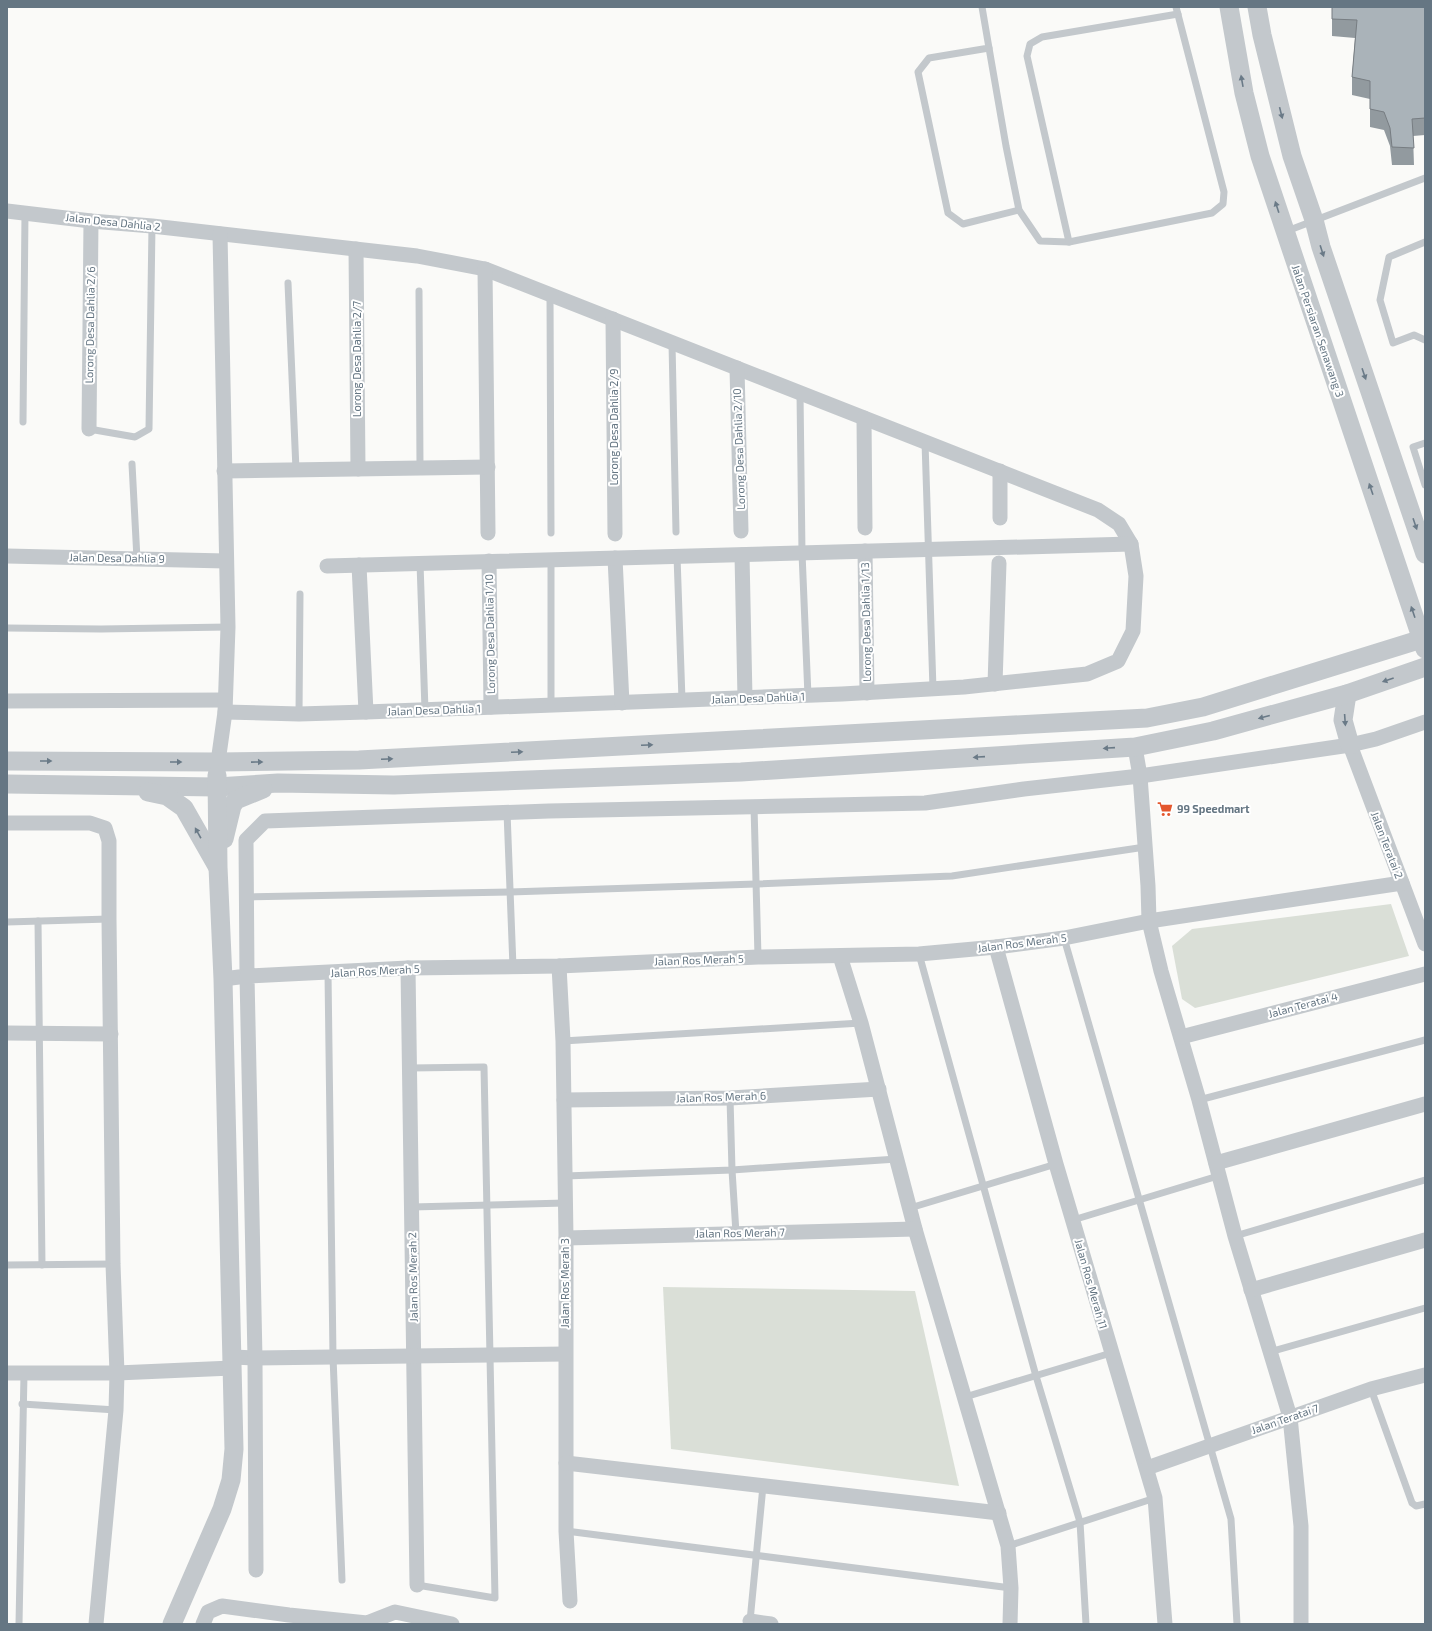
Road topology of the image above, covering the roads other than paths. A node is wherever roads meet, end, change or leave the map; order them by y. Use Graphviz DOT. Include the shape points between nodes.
graph roads {
  1 [pos="982,7"];
  2 [pos="1229,7"];
  3 [pos="1257,7"];
  4 [pos="1177,11"];
  5 [pos="989,48"];
  6 [pos="1425,178"];
  7 [pos="1019,210"];
  8 [pos="7,211"];
  9 [pos="25,213"];
  10 [pos="1314,220"];
  11 [pos="91,221"];
  12 [pos="152,226"];
  13 [pos="1285,232"];
  14 [pos="220,234"];
  15 [pos="1069,242"];
  16 [pos="1425,242"];
  17 [pos="356,249"];
  18 [pos="485,269"];
  19 [pos="288,283"];
  20 [pos="419,292"];
  21 [pos="550,294"];
  22 [pos="613,319"];
  23 [pos="1425,340"];
  24 [pos="672,343"];
  25 [pos="737,368"];
  26 [pos="800,393"];
  27 [pos="864,418"];
  28 [pos="23,422"];
  29 [pos="89,429"];
  30 [pos="925,442"];
  31 [pos="1425,443"];
  32 [pos="132,464"];
  33 [pos="488,467"];
  34 [pos="420,468"];
  35 [pos="358,469"];
  36 [pos="296,470"];
  37 [pos="224,471"];
  38 [pos="1000,471"];
  39 [pos="1425,485"];
  40 [pos="1000,518"];
  41 [pos="865,528"];
  42 [pos="741,531"];
  43 [pos="676,532"];
  44 [pos="488,533"];
  45 [pos="551,533"];
  46 [pos="615,534"];
  47 [pos="1131,544"];
  48 [pos="928,550"];
  49 [pos="865,552"];
  50 [pos="802,553"];
  51 [pos="1425,554"];
  52 [pos="742,555"];
  53 [pos="7,556"];
  54 [pos="677,556"];
  55 [pos="615,558"];
  56 [pos="137,559"];
  57 [pos="551,560"];
  58 [pos="226,561"];
  59 [pos="489,561"];
  60 [pos="420,563"];
  61 [pos="998,563"];
  62 [pos="359,565"];
  63 [pos="327,566"];
  64 [pos="300,594"];
  65 [pos="228,627"];
  66 [pos="7,628"];
  67 [pos="1424,642"];
  68 [pos="1425,667"];
  69 [pos="996,684"];
  70 [pos="933,689"];
  71 [pos="867,693"];
  72 [pos="1347,694"];
  73 [pos="808,696"];
  74 [pos="745,698"];
  75 [pos="682,700"];
  76 [pos="7,701"];
  77 [pos="622,703"];
  78 [pos="551,705"];
  79 [pos="224,706"];
  80 [pos="491,708"];
  81 [pos="425,710"];
  82 [pos="366,712"];
  83 [pos="299,714"];
  84 [pos="1424,726"];
  85 [pos="1350,745"];
  86 [pos="1135,746"];
  87 [pos="7,761"];
  88 [pos="218,762"];
  89 [pos="1140,776"];
  90 [pos="278,783"];
  91 [pos="7,784"];
  92 [pos="105,785"];
  93 [pos="217,787"];
  94 [pos="754,806"];
  95 [pos="507,812"];
  96 [pos="7,823"];
  97 [pos="1145,847"];
  98 [pos="218,867"];
  99 [pos="1402,883"];
  100 [pos="756,884"];
  101 [pos="510,892"];
  102 [pos="247,897"];
  103 [pos="109,920"];
  104 [pos="38,921"];
  105 [pos="1149,921"];
  106 [pos="7,922"];
  107 [pos="1064,938"];
  108 [pos="1425,944"];
  109 [pos="996,947"];
  110 [pos="919,954"];
  111 [pos="840,956"];
  112 [pos="758,957"];
  113 [pos="559,966"];
  114 [pos="513,967"];
  115 [pos="408,968"];
  116 [pos="328,973"];
  117 [pos="1425,974"];
  118 [pos="247,976"];
  119 [pos="223,979"];
  120 [pos="861,1023"];
  121 [pos="7,1033"];
  122 [pos="39,1033"];
  123 [pos="111,1034"];
  124 [pos="1181,1037"];
  125 [pos="1425,1040"];
  126 [pos="563,1041"];
  127 [pos="410,1068"];
  128 [pos="879,1089"];
  129 [pos="730,1098"];
  130 [pos="564,1100"];
  131 [pos="1199,1100"];
  132 [pos="1425,1104"];
  133 [pos="897,1159"];
  134 [pos="1056,1164"];
  135 [pos="1217,1169"];
  136 [pos="732,1170"];
  137 [pos="564,1176"];
  138 [pos="1425,1180"];
  139 [pos="983,1186"];
  140 [pos="1138,1200"];
  141 [pos="565,1203"];
  142 [pos="486,1205"];
  143 [pos="412,1207"];
  144 [pos="910,1208"];
  145 [pos="1073,1220"];
  146 [pos="915,1229"];
  147 [pos="736,1233"];
  148 [pos="1235,1236"];
  149 [pos="566,1238"];
  150 [pos="1425,1240"];
  151 [pos="114,1264"];
  152 [pos="7,1265"];
  153 [pos="42,1265"];
  154 [pos="1251,1290"];
  155 [pos="1425,1308"];
  156 [pos="1270,1352"];
  157 [pos="1111,1353"];
  158 [pos="565,1354"];
  159 [pos="490,1355"];
  160 [pos="414,1356"];
  161 [pos="333,1357"];
  162 [pos="255,1358"];
  163 [pos="232,1363"];
  164 [pos="7,1373"];
  165 [pos="117,1373"];
  166 [pos="24,1374"];
  167 [pos="1425,1375"];
  168 [pos="1036,1376"];
  169 [pos="1371,1389"];
  170 [pos="965,1397"];
  171 [pos="22,1404"];
  172 [pos="116,1410"];
  173 [pos="1290,1417"];
  174 [pos="1209,1445"];
  175 [pos="566,1463"];
  176 [pos="1147,1468"];
  177 [pos="764,1486"];
  178 [pos="1155,1498"];
  179 [pos="1425,1504"];
  180 [pos="999,1513"];
  181 [pos="1080,1522"];
  182 [pos="566,1531"];
  183 [pos="1008,1546"];
  184 [pos="755,1555"];
  185 [pos="256,1570"];
  186 [pos="342,1580"];
  187 [pos="417,1585"];
  188 [pos="1011,1588"];
  189 [pos="570,1601"];
  190 [pos="288,1620"];
  191 [pos="750,1621"];
  192 [pos="19,1624"];
  193 [pos="96,1624"];
  194 [pos="172,1624"];
  195 [pos="203,1624"];
  196 [pos="367,1624"];
  197 [pos="452,1624"];
  198 [pos="772,1624"];
  199 [pos="1010,1624"];
  200 [pos="1086,1624"];
  201 [pos="1165,1624"];
  202 [pos="1237,1624"];
  203 [pos="1301,1624"];
  1 -- 5 [label="lane"];
  13 -- 2 [label="street, Jalan Persiaran Senawang 3, one-way" via="1260,156 1244,93"];
  3 -- 10 [label="street, one-way" via="1292,156"];
  4 -- 15 [label="lane" via="1042,37 1030,44 1027,56"];
  4 -- 15 [label="lane" via="1224,192 1223,204 1212,213"];
  5 -- 7 [label="lane"];
  5 -- 7 [label="lane" via="929,58 918,72 948,213 963,224"];
  6 -- 10 [label="lane"];
  7 -- 15 [label="lane" via="1040,241"];
  8 -- 9 [label="street, Jalan Desa Dahlia 2"];
  9 -- 11 [label="street, Jalan Desa Dahlia 2"];
  9 -- 28 [label="lane"];
  10 -- 13 [label="lane"];
  10 -- 51 [label="street, one-way"];
  11 -- 12 [label="street, Jalan Desa Dahlia 2"];
  11 -- 29 [label="street, Lorong Desa Dahlia 2/6"];
  12 -- 14 [label="street, Jalan Desa Dahlia 2"];
  12 -- 29 [label="lane" via="149,429 135,437"];
  67 -- 13 [label="street, Jalan Persiaran Senawang 3, one-way"];
  14 -- 17 [label="street, Jalan Desa Dahlia 2"];
  14 -- 37 [label="street"];
  16 -- 23 [label="lane" via="1389,256 1380,300 1393,343 1414,335"];
  17 -- 18 [label="street, Jalan Desa Dahlia 2" via="417,256"];
  17 -- 35 [label="street, Lorong Desa Dahlia 2/7"];
  18 -- 21 [label="street, Jalan Desa Dahlia 2"];
  18 -- 33 [label="street"];
  19 -- 36 [label="lane"];
  20 -- 34 [label="lane"];
  21 -- 22 [label="street, Jalan Desa Dahlia 2"];
  21 -- 45 [label="lane"];
  22 -- 24 [label="street, Jalan Desa Dahlia 2"];
  22 -- 46 [label="street, Lorong Desa Dahlia 2/9"];
  24 -- 25 [label="street, Jalan Desa Dahlia 1"];
  24 -- 43 [label="lane"];
  25 -- 26 [label="street, Jalan Desa Dahlia 1"];
  25 -- 42 [label="street, Lorong Desa Dahlia 2/10"];
  26 -- 27 [label="street, Jalan Desa Dahlia 1"];
  26 -- 50 [label="lane"];
  27 -- 30 [label="street, Jalan Desa Dahlia 1"];
  27 -- 41 [label="street"];
  30 -- 38 [label="street, Jalan Desa Dahlia 1"];
  30 -- 48 [label="lane"];
  31 -- 39 [label="lane" via="1413,447"];
  32 -- 56 [label="lane"];
  33 -- 34 [label="street"];
  33 -- 44 [label="street"];
  34 -- 35 [label="street"];
  35 -- 36 [label="street"];
  36 -- 37 [label="street"];
  37 -- 58 [label="street"];
  38 -- 40 [label="street"];
  38 -- 47 [label="street, Jalan Desa Dahlia 1" via="1098,510 1120,524"];
  47 -- 48 [label="street"];
  47 -- 69 [label="street, Jalan Desa Dahlia 1" via="1136,576 1133,630 1118,661 1087,674"];
  48 -- 49 [label="street"];
  48 -- 70 [label="lane"];
  49 -- 50 [label="street"];
  49 -- 71 [label="street, Lorong Desa Dahlia 1/13"];
  50 -- 52 [label="street"];
  50 -- 73 [label="lane"];
  52 -- 54 [label="street"];
  52 -- 74 [label="street"];
  53 -- 56 [label="street, Jalan Desa Dahlia 9"];
  54 -- 55 [label="street"];
  54 -- 75 [label="lane"];
  55 -- 57 [label="street"];
  55 -- 77 [label="street"];
  56 -- 58 [label="street, Jalan Desa Dahlia 9"];
  57 -- 59 [label="street"];
  57 -- 78 [label="lane"];
  58 -- 65 [label="street"];
  59 -- 60 [label="street"];
  59 -- 80 [label="street, Lorong Desa Dahlia 1/10"];
  60 -- 62 [label="street"];
  60 -- 81 [label="lane"];
  61 -- 69 [label="street"];
  62 -- 63 [label="street"];
  62 -- 82 [label="street"];
  64 -- 83 [label="lane"];
  65 -- 66 [label="lane"];
  65 -- 79 [label="street"];
  88 -- 67 [label="street, one-way" via="359,760 1147,718 1204,707"];
  68 -- 72 [label="street, one-way"];
  69 -- 70 [label="street, Jalan Desa Dahlia 1"];
  70 -- 71 [label="street, Jalan Desa Dahlia 1"];
  71 -- 73 [label="street, Jalan Desa Dahlia 1"];
  72 -- 85 [label="street, one-way" via="1343,720"];
  72 -- 86 [label="street, one-way" via="1213,731"];
  73 -- 74 [label="street, Jalan Desa Dahlia 1"];
  74 -- 75 [label="street, Jalan Desa Dahlia 1"];
  75 -- 77 [label="street, Jalan Desa Dahlia 1"];
  76 -- 79 [label="street, Jalan Desa Dahlia 1"];
  77 -- 78 [label="street, Jalan Desa Dahlia 1"];
  78 -- 80 [label="street, Jalan Desa Dahlia 1"];
  79 -- 83 [label="street, Jalan Desa Dahlia 1"];
  79 -- 88 [label="street"];
  80 -- 81 [label="street, Jalan Desa Dahlia 1"];
  81 -- 82 [label="street, Jalan Desa Dahlia 1"];
  82 -- 83 [label="street, Jalan Desa Dahlia 1"];
  84 -- 85 [label="street"];
  85 -- 89 [label="street"];
  85 -- 99 [label="street, Jalan Teratai 2"];
  86 -- 89 [label="street"];
  86 -- 90 [label="street, one-way" via="741,772 394,785"];
  87 -- 88 [label="street, one-way"];
  88 -- 93 [label="street"];
  89 -- 94 [label="street" via="925,803"];
  89 -- 97 [label="street"];
  90 -- 93 [label="street"];
  90 -- 98 [label="street" via="236,800"];
  91 -- 92 [label="street"];
  92 -- 93 [label="street"];
  98 -- 92 [label="street, one-way" via="184,808 167,796"];
  93 -- 98 [label="street"];
  94 -- 95 [label="street"];
  94 -- 100 [label="lane"];
  95 -- 101 [label="lane"];
  95 -- 102 [label="street" via="265,821 246,840"];
  96 -- 103 [label="street" via="90,823 105,828 109,842"];
  97 -- 100 [label="lane" via="952,876"];
  97 -- 105 [label="street"];
  98 -- 119 [label="street"];
  99 -- 105 [label="street, Jalan Ros Merah 5"];
  99 -- 108 [label="street, Jalan Teratai 2"];
  100 -- 101 [label="lane"];
  100 -- 112 [label="lane"];
  101 -- 102 [label="lane"];
  101 -- 114 [label="lane"];
  102 -- 118 [label="street"];
  103 -- 104 [label="lane"];
  103 -- 123 [label="street"];
  104 -- 106 [label="lane"];
  104 -- 122 [label="lane"];
  105 -- 107 [label="street, Jalan Ros Merah 5"];
  105 -- 124 [label="street"];
  107 -- 109 [label="street, Jalan Ros Merah 5"];
  107 -- 140 [label="lane"];
  109 -- 110 [label="street, Jalan Ros Merah 5"];
  109 -- 134 [label="street, Jalan Ros Merah 11"];
  110 -- 111 [label="street, Jalan Ros Merah 5"];
  110 -- 139 [label="lane"];
  111 -- 112 [label="street, Jalan Ros Merah 5"];
  111 -- 120 [label="street"];
  112 -- 113 [label="street, Jalan Ros Merah 5"];
  113 -- 114 [label="street, Jalan Ros Merah 5"];
  113 -- 126 [label="street, Jalan Ros Merah 3"];
  114 -- 115 [label="street, Jalan Ros Merah 5"];
  115 -- 116 [label="street, Jalan Ros Merah 5"];
  115 -- 127 [label="street, Jalan Ros Merah 2"];
  116 -- 118 [label="street, Jalan Ros Merah 5"];
  116 -- 161 [label="lane"];
  117 -- 124 [label="street, Jalan Teratai 4"];
  118 -- 119 [label="street, Jalan Ros Merah 5"];
  118 -- 162 [label="street"];
  119 -- 163 [label="street"];
  120 -- 126 [label="lane"];
  120 -- 128 [label="street"];
  121 -- 122 [label="street"];
  122 -- 123 [label="street"];
  122 -- 153 [label="lane"];
  123 -- 151 [label="street"];
  124 -- 131 [label="street"];
  125 -- 131 [label="lane"];
  126 -- 130 [label="street, Jalan Ros Merah 3"];
  127 -- 142 [label="lane" via="484,1067"];
  127 -- 143 [label="street, Jalan Ros Merah 2"];
  128 -- 129 [label="street, Jalan Ros Merah 6"];
  128 -- 133 [label="street"];
  129 -- 130 [label="street, Jalan Ros Merah 6"];
  129 -- 136 [label="lane"];
  130 -- 137 [label="street, Jalan Ros Merah 3"];
  131 -- 135 [label="street"];
  132 -- 135 [label="street"];
  133 -- 136 [label="lane"];
  133 -- 144 [label="street"];
  134 -- 139 [label="lane"];
  134 -- 145 [label="street, Jalan Ros Merah 11"];
  135 -- 140 [label="lane"];
  135 -- 148 [label="street"];
  136 -- 137 [label="lane"];
  136 -- 147 [label="lane"];
  137 -- 141 [label="street, Jalan Ros Merah 3"];
  138 -- 148 [label="lane"];
  139 -- 144 [label="lane"];
  139 -- 168 [label="lane"];
  140 -- 145 [label="lane"];
  140 -- 174 [label="lane"];
  141 -- 142 [label="lane"];
  141 -- 149 [label="street, Jalan Ros Merah 3"];
  142 -- 143 [label="lane"];
  142 -- 159 [label="lane"];
  143 -- 160 [label="street, Jalan Ros Merah 2"];
  144 -- 146 [label="street"];
  145 -- 157 [label="street, Jalan Ros Merah 11"];
  146 -- 147 [label="street, Jalan Ros Merah 7"];
  146 -- 170 [label="street"];
  147 -- 149 [label="street, Jalan Ros Merah 7"];
  148 -- 154 [label="street"];
  149 -- 158 [label="street, Jalan Ros Merah 3"];
  150 -- 154 [label="street"];
  151 -- 153 [label="lane"];
  151 -- 165 [label="street"];
  152 -- 153 [label="lane"];
  154 -- 156 [label="street"];
  155 -- 156 [label="lane"];
  156 -- 173 [label="street"];
  157 -- 168 [label="lane"];
  157 -- 176 [label="street, Jalan Ros Merah 11"];
  158 -- 159 [label="street"];
  158 -- 175 [label="street, Jalan Ros Merah 3"];
  159 -- 160 [label="street"];
  159 -- 187 [label="lane" via="495,1598"];
  160 -- 161 [label="street"];
  160 -- 187 [label="street, Jalan Ros Merah 2"];
  161 -- 162 [label="street"];
  161 -- 186 [label="lane"];
  162 -- 163 [label="street"];
  162 -- 185 [label="street"];
  163 -- 165 [label="street"];
  163 -- 194 [label="street" via="234,1449 231,1480 222,1509"];
  164 -- 166 [label="street"];
  165 -- 166 [label="street"];
  165 -- 172 [label="street"];
  166 -- 171 [label="lane"];
  167 -- 169 [label="street, Jalan Teratai 7"];
  168 -- 170 [label="lane"];
  168 -- 181 [label="lane"];
  169 -- 173 [label="street, Jalan Teratai 7"];
  169 -- 179 [label="lane" via="1412,1503 1416,1506"];
  170 -- 180 [label="street"];
  171 -- 172 [label="lane"];
  171 -- 192 [label="lane"];
  172 -- 193 [label="street"];
  173 -- 174 [label="street, Jalan Teratai 7"];
  173 -- 203 [label="street" via="1301,1526"];
  174 -- 176 [label="street, Jalan Teratai 7"];
  174 -- 202 [label="lane" via="1231,1519"];
  175 -- 177 [label="street"];
  175 -- 182 [label="street, Jalan Ros Merah 3"];
  176 -- 178 [label="street, Jalan Ros Merah 11"];
  177 -- 180 [label="street"];
  177 -- 184 [label="lane"];
  178 -- 181 [label="lane"];
  178 -- 201 [label="street, Jalan Ros Merah 11"];
  180 -- 183 [label="street"];
  181 -- 183 [label="lane"];
  181 -- 200 [label="lane"];
  182 -- 184 [label="lane"];
  182 -- 189 [label="street, Jalan Ros Merah 3"];
  183 -- 188 [label="street"];
  184 -- 188 [label="lane"];
  184 -- 191 [label="lane"];
  188 -- 199 [label="street"];
  190 -- 195 [label="street" via="222,1606 208,1612"];
  190 -- 196 [label="street"];
  191 -- 198 [label="street"];
  196 -- 197 [label="street" via="395,1612"];
}
